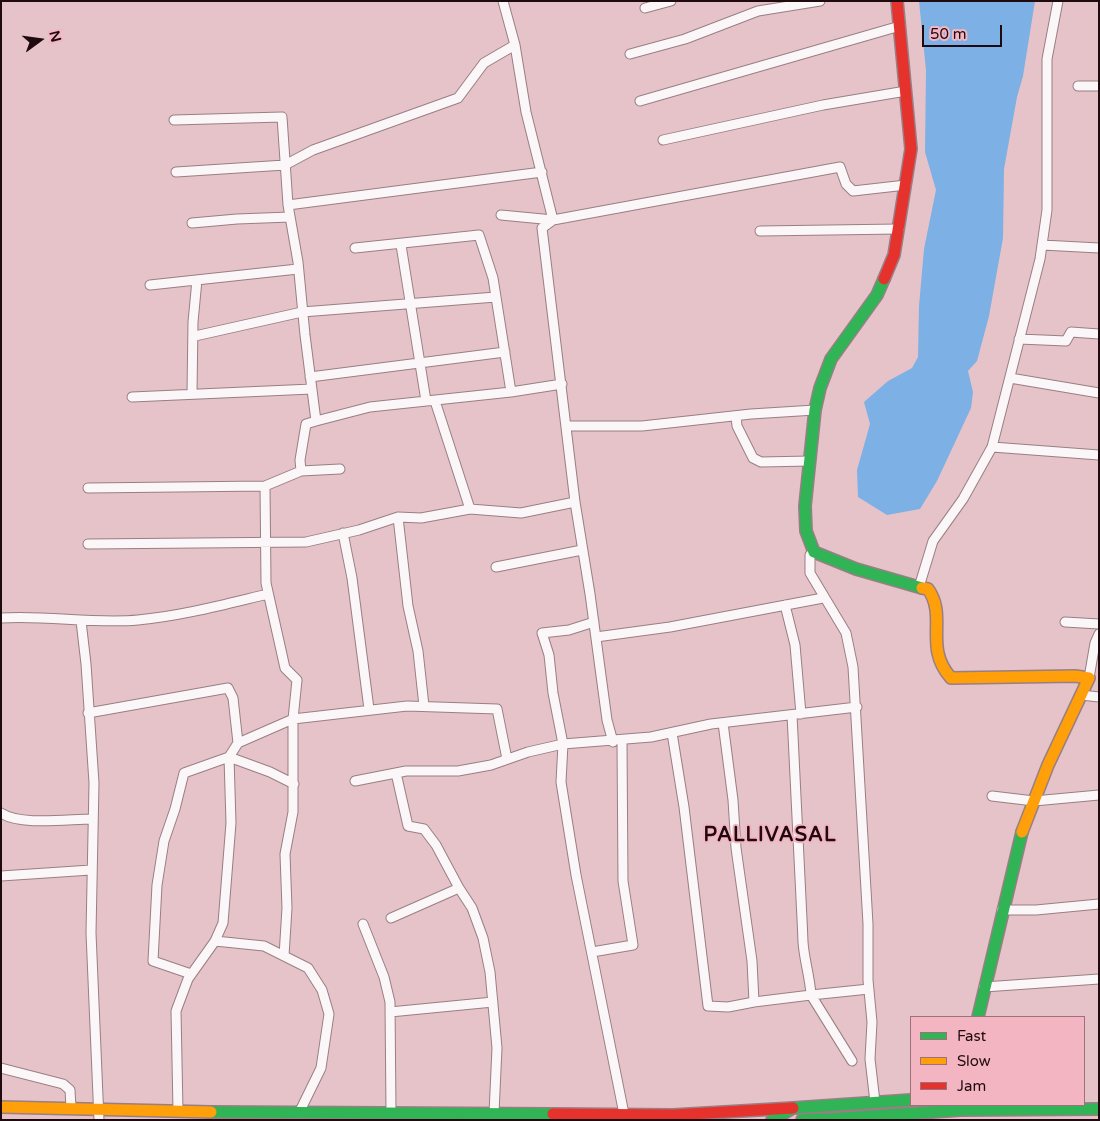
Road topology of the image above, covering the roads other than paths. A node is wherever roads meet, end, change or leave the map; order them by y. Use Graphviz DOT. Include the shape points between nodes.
graph roads {
  1 [pos="503,1"];
  2 [pos="672,1"];
  3 [pos="820,1"];
  4 [pos="897,1"];
  5 [pos="1058,1"];
  6 [pos="645,8"];
  7 [pos="900,26"];
  8 [pos="515,44"];
  9 [pos="630,54"];
  10 [pos="1078,86"];
  11 [pos="1099,86"];
  12 [pos="906,91"];
  13 [pos="640,101"];
  14 [pos="174,120"];
  15 [pos="663,140"];
  16 [pos="285,165"];
  17 [pos="176,172"];
  18 [pos="542,172"];
  19 [pos="906,185"];
  20 [pos="288,205"];
  21 [pos="501,215"];
  22 [pos="290,217"];
  23 [pos="553,220"];
  24 [pos="192,223"];
  25 [pos="899,229"];
  26 [pos="760,231"];
  27 [pos="401,245"];
  28 [pos="1042,245"];
  29 [pos="355,248"];
  30 [pos="1099,248"];
  31 [pos="298,269"];
  32 [pos="197,280"];
  33 [pos="150,285"];
  34 [pos="496,297"];
  35 [pos="411,304"];
  36 [pos="302,312"];
  37 [pos="1099,334"];
  38 [pos="195,336"];
  39 [pos="1020,339"];
  40 [pos="505,352"];
  41 [pos="421,362"];
  42 [pos="310,376"];
  43 [pos="1010,378"];
  44 [pos="562,384"];
  45 [pos="312,389"];
  46 [pos="511,392"];
  47 [pos="192,393"];
  48 [pos="1099,393"];
  49 [pos="132,396"];
  50 [pos="431,401"];
  51 [pos="815,410"];
  52 [pos="736,416"];
  53 [pos="316,421"];
  54 [pos="566,426"];
  55 [pos="992,447"];
  56 [pos="1099,455"];
  57 [pos="810,462"];
  58 [pos="340,469"];
  59 [pos="301,471"];
  60 [pos="265,486"];
  61 [pos="88,488"];
  62 [pos="575,502"];
  63 [pos="470,508"];
  64 [pos="398,517"];
  65 [pos="343,534"];
  66 [pos="265,541"];
  67 [pos="88,544"];
  68 [pos="582,550"];
  69 [pos="814,552"];
  70 [pos="496,567"];
  71 [pos="919,587"];
  72 [pos="268,594"];
  73 [pos="823,598"];
  74 [pos="785,605"];
  75 [pos="1,618"];
  76 [pos="80,621"];
  77 [pos="594,622"];
  78 [pos="1065,622"];
  79 [pos="1099,624"];
  80 [pos="1099,634"];
  81 [pos="596,637"];
  82 [pos="1096,648"];
  83 [pos="1089,678"];
  84 [pos="1081,696"];
  85 [pos="1099,697"];
  86 [pos="424,706"];
  87 [pos="857,707"];
  88 [pos="369,709"];
  89 [pos="88,713"];
  90 [pos="797,714"];
  91 [pos="293,718"];
  92 [pos="723,723"];
  93 [pos="672,733"];
  94 [pos="618,741"];
  95 [pos="238,743"];
  96 [pos="563,744"];
  97 [pos="229,757"];
  98 [pos="507,759"];
  99 [pos="396,772"];
  100 [pos="355,781"];
  101 [pos="294,784"];
  102 [pos="1099,795"];
  103 [pos="992,796"];
  104 [pos="1034,801"];
  105 [pos="1,813"];
  106 [pos="92,818"];
  107 [pos="92,870"];
  108 [pos="1,876"];
  109 [pos="459,888"];
  110 [pos="1099,904"];
  111 [pos="1002,910"];
  112 [pos="391,918"];
  113 [pos="363,924"];
  114 [pos="215,941"];
  115 [pos="592,952"];
  116 [pos="284,956"];
  117 [pos="191,974"];
  118 [pos="1099,979"];
  119 [pos="984,987"];
  120 [pos="868,989"];
  121 [pos="811,995"];
  122 [pos="493,1002"];
  123 [pos="754,1002"];
  124 [pos="390,1012"];
  125 [pos="978,1016"];
  126 [pos="852,1061"];
  127 [pos="1,1068"];
  128 [pos="910,1100"];
  129 [pos="874,1102"];
  130 [pos="1085,1103"];
  131 [pos="1,1106"];
  132 [pos="1099,1107"];
  133 [pos="71,1108"];
  134 [pos="793,1108"];
  135 [pos="178,1110"];
  136 [pos="299,1113"];
  137 [pos="391,1113"];
  138 [pos="494,1113"];
  139 [pos="99,1114"];
  140 [pos="624,1114"];
  141 [pos="818,1119"];
  142 [pos="772,1120"];
  143 [pos="802,1120"];
  1 -- 8 [label="street"];
  2 -- 6 [label="street"];
  3 -- 9 [label="street" via="758,11 685,39"];
  4 -- 7 [label="street"];
  5 -- 28 [label="street" via="1047,59 1047,210"];
  7 -- 12 [label="street"];
  7 -- 13 [label="street"];
  8 -- 16 [label="street" via="484,63 458,98 313,150"];
  8 -- 18 [label="street" via="526,112"];
  10 -- 11 [label="street"];
  12 -- 15 [label="street" via="823,105"];
  12 -- 19 [label="street" via="911,149"];
  14 -- 16 [label="street" via="282,117"];
  16 -- 17 [label="street"];
  16 -- 20 [label="street"];
  18 -- 20 [label="street"];
  18 -- 23 [label="street"];
  19 -- 23 [label="street" via="853,191 846,184 840,168"];
  19 -- 25 [label="street"];
  20 -- 22 [label="street"];
  21 -- 23 [label="street"];
  22 -- 24 [label="street"];
  22 -- 31 [label="street"];
  23 -- 44 [label="street" via="542,228"];
  25 -- 26 [label="street"];
  25 -- 51 [label="street" via="894,255 880,287 831,360"];
  27 -- 29 [label="street"];
  27 -- 34 [label="street" via="479,235"];
  27 -- 35 [label="street"];
  28 -- 30 [label="street"];
  28 -- 39 [label="street"];
  31 -- 32 [label="street"];
  31 -- 36 [label="street"];
  32 -- 33 [label="street"];
  32 -- 38 [label="street"];
  34 -- 35 [label="street"];
  34 -- 40 [label="street"];
  35 -- 36 [label="street"];
  35 -- 41 [label="street"];
  36 -- 38 [label="street"];
  36 -- 42 [label="street"];
  37 -- 39 [label="street" via="1071,332 1066,341"];
  38 -- 47 [label="street"];
  39 -- 43 [label="street"];
  40 -- 41 [label="street"];
  40 -- 46 [label="street"];
  41 -- 42 [label="street"];
  41 -- 50 [label="street"];
  42 -- 45 [label="street"];
  43 -- 48 [label="street"];
  43 -- 55 [label="street"];
  44 -- 46 [label="street"];
  44 -- 54 [label="street"];
  45 -- 47 [label="street"];
  45 -- 53 [label="street"];
  46 -- 50 [label="street"];
  47 -- 49 [label="street"];
  50 -- 53 [label="street" via="370,407"];
  50 -- 63 [label="street"];
  51 -- 52 [label="street"];
  51 -- 57 [label="street"];
  52 -- 54 [label="street" via="642,426"];
  52 -- 57 [label="street" via="753,458 761,462"];
  53 -- 59 [label="street" via="306,424"];
  54 -- 62 [label="street"];
  55 -- 56 [label="street"];
  55 -- 71 [label="street" via="963,499 933,541"];
  57 -- 69 [label="street" via="806,531"];
  58 -- 59 [label="street"];
  59 -- 60 [label="street"];
  60 -- 61 [label="street"];
  60 -- 66 [label="street"];
  62 -- 63 [label="street" via="522,512"];
  62 -- 68 [label="street"];
  63 -- 64 [label="street" via="421,518"];
  64 -- 65 [label="street"];
  64 -- 86 [label="street"];
  65 -- 66 [label="street" via="306,542"];
  65 -- 88 [label="street"];
  66 -- 67 [label="street"];
  66 -- 72 [label="street"];
  68 -- 70 [label="street"];
  68 -- 77 [label="street"];
  69 -- 71 [label="street" via="846,567"];
  69 -- 73 [label="street" via="810,555 810,573"];
  71 -- 83 [label="street" via="932,592 936,602 938,661 951,678"];
  72 -- 76 [label="street" via="138,620"];
  72 -- 91 [label="street" via="285,668 297,680"];
  73 -- 74 [label="street"];
  73 -- 87 [label="street" via="846,633"];
  74 -- 81 [label="street"];
  74 -- 90 [label="street" via="795,645"];
  75 -- 76 [label="street" via="32,616"];
  76 -- 89 [label="street"];
  77 -- 81 [label="street"];
  77 -- 96 [label="street" via="569,630 542,633 550,655 553,693"];
  78 -- 79 [label="street"];
  80 -- 82 [label="street"];
  81 -- 94 [label="street" via="607,720"];
  82 -- 83 [label="street"];
  83 -- 84 [label="street"];
  84 -- 85 [label="street"];
  84 -- 104 [label="street"];
  86 -- 88 [label="street"];
  86 -- 98 [label="street" via="497,709"];
  87 -- 90 [label="street"];
  87 -- 120 [label="street" via="868,924"];
  88 -- 91 [label="street"];
  89 -- 95 [label="street" via="228,688 233,698"];
  89 -- 106 [label="street" via="94,782"];
  90 -- 92 [label="street"];
  90 -- 121 [label="street" via="803,944"];
  91 -- 95 [label="street"];
  91 -- 101 [label="street"];
  92 -- 93 [label="street"];
  92 -- 123 [label="street" via="752,961"];
  93 -- 94 [label="street"];
  93 -- 123 [label="street" via="708,1006 728,1007"];
  94 -- 96 [label="street"];
  94 -- 115 [label="street" via="623,881 632,945"];
  95 -- 97 [label="street"];
  96 -- 98 [label="street"];
  96 -- 115 [label="street" via="561,782"];
  97 -- 101 [label="street"];
  97 -- 114 [label="street" via="231,823 223,924"];
  97 -- 117 [label="street" via="184,773 176,810 164,841 157,885 153,961"];
  98 -- 99 [label="street" via="458,771"];
  99 -- 100 [label="street"];
  99 -- 109 [label="street" via="408,826 424,829 436,844"];
  101 -- 116 [label="street" via="294,812 285,854 287,908"];
  102 -- 104 [label="street"];
  103 -- 104 [label="street"];
  104 -- 111 [label="street" via="1018,842"];
  105 -- 106 [label="street" via="6,817 35,821"];
  106 -- 107 [label="street"];
  107 -- 108 [label="street"];
  107 -- 139 [label="street" via="91,933"];
  109 -- 112 [label="street"];
  109 -- 122 [label="street" via="472,908 483,938"];
  110 -- 111 [label="street"];
  111 -- 119 [label="street"];
  113 -- 124 [label="street" via="384,977"];
  114 -- 116 [label="street" via="264,946"];
  114 -- 117 [label="street"];
  115 -- 140 [label="street"];
  116 -- 136 [label="street" via="308,968 322,990 329,1014 320,1068"];
  117 -- 135 [label="street" via="176,1011"];
  118 -- 119 [label="street"];
  119 -- 125 [label="street"];
  120 -- 121 [label="street"];
  120 -- 129 [label="street"];
  121 -- 123 [label="street"];
  121 -- 126 [label="street"];
  122 -- 124 [label="street"];
  122 -- 138 [label="street" via="497,1048"];
  124 -- 137 [label="street"];
  127 -- 133 [label="street" via="64,1084 70,1090"];
  128 -- 129 [label="street"];
  129 -- 134 [label="street"];
  130 -- 132 [label="street"];
  131 -- 133 [label="street"];
  132 -- 141 [label="street" via="961,1110"];
  133 -- 139 [label="street"];
  134 -- 140 [label="street" via="706,1114"];
  134 -- 142 [label="street"];
  135 -- 136 [label="street"];
  135 -- 139 [label="street"];
  136 -- 137 [label="street"];
  137 -- 138 [label="street"];
  138 -- 140 [label="street"];
  141 -- 143 [label="street"];
}
